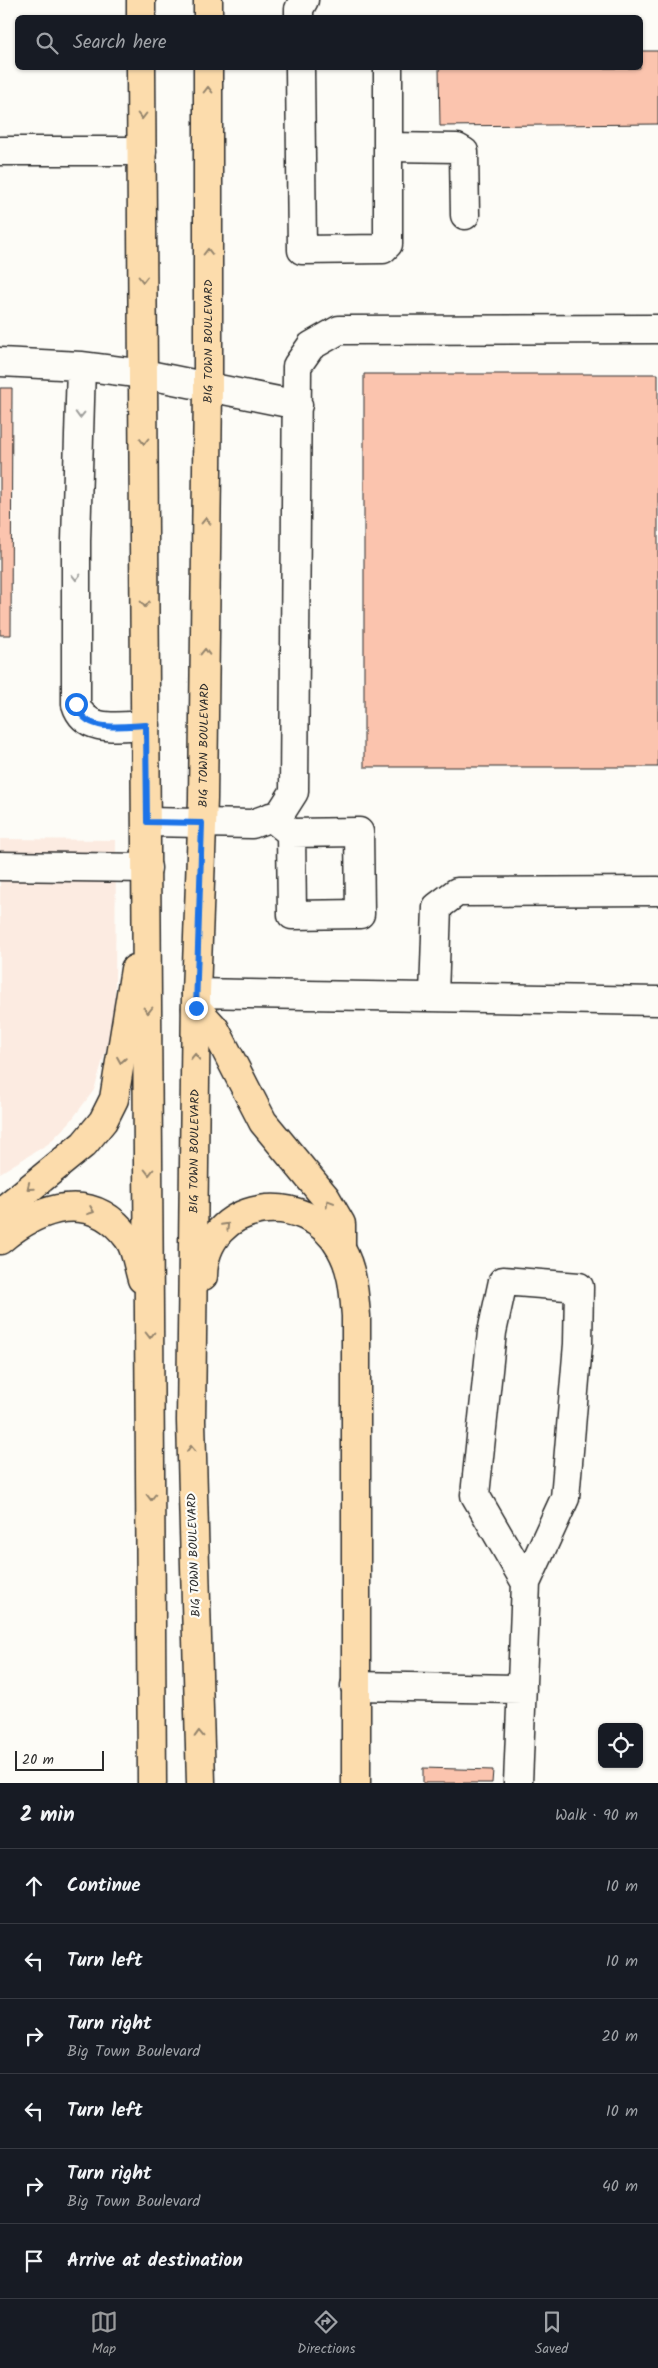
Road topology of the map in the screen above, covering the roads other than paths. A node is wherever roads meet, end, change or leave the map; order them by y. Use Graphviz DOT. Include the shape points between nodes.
graph roads {
  1 [pos="141,0"];
  2 [pos="208,0"];
  3 [pos="304,0"];
  4 [pos="141,15"];
  5 [pos="208,15"];
  6 [pos="299,15"];
  7 [pos="141,70"];
  8 [pos="208,70"];
  9 [pos="300,70"];
  10 [pos="388,70"];
  11 [pos="388,147"];
  12 [pos="0,151"];
  13 [pos="142,151"];
  14 [pos="465,215"];
  15 [pos="658,329"];
  16 [pos="0,362"];
  17 [pos="81,366"];
  18 [pos="144,374"];
  19 [pos="208,388"];
  20 [pos="298,405"];
  21 [pos="146,725"];
  22 [pos="147,822"];
  23 [pos="202,823"];
  24 [pos="0,866"];
  25 [pos="148,880"];
  26 [pos="658,891"];
  27 [pos="434,995"];
  28 [pos="196,1000"];
  29 [pos="658,1001"];
  30 [pos="0,1217"];
  31 [pos="0,1240"];
  32 [pos="341,1248"];
  33 [pos="150,1305"];
  34 [pos="191,1421"];
  35 [pos="526,1582"];
  36 [pos="355,1686"];
  37 [pos="522,1689"];
  38 [pos="152,1783"];
  39 [pos="201,1783"];
  40 [pos="356,1783"];
  41 [pos="518,1783"];
  1 -- 4 [label="main road"];
  2 -- 5 [label="main road"];
  3 -- 6 [label="lane"];
  7 -- 13 [label="main road, one-way"];
  19 -- 8 [label="main road, BIG TOWN BOULEVARD, one-way"];
  9 -- 11 [label="lane" via="302,250 383,249 388,244"];
  10 -- 11 [label="lane"];
  11 -- 14 [label="lane" via="457,148 464,152"];
  12 -- 13 [label="lane"];
  13 -- 18 [label="main road, one-way"];
  15 -- 20 [label="lane" via="339,330 312,346 297,366"];
  16 -- 17 [label="lane"];
  17 -- 18 [label="lane"];
  17 -- 21 [label="lane, one-way" via="76,704 78,713 91,723"];
  18 -- 19 [label="lane"];
  18 -- 21 [label="main road, one-way"];
  19 -- 20 [label="lane"];
  23 -- 19 [label="main road, BIG TOWN BOULEVARD, one-way"];
  20 -- 23 [label="lane" via="294,792 280,814 281,825"];
  21 -- 22 [label="main road"];
  22 -- 23 [label="lane"];
  22 -- 25 [label="main road"];
  23 -- 28 [label="main road, BIG TOWN BOULEVARD"];
  24 -- 25 [label="lane"];
  25 -- 30 [label="main road, one-way" via="114,1099 103,1121 84,1144 8,1206"];
  25 -- 33 [label="main road, one-way"];
  26 -- 27 [label="lane" via="457,892 436,908"];
  27 -- 28 [label="lane"];
  27 -- 29 [label="lane"];
  32 -- 28 [label="main road, one-way" via="341,1224 326,1198 263,1122 215,1029"];
  34 -- 28 [label="main road, BIG TOWN BOULEVARD, one-way"];
  31 -- 33 [label="main road, one-way" via="17,1225 54,1208 72,1206 90,1210 112,1221 129,1240"];
  34 -- 32 [label="main road, one-way" via="200,1411 203,1260 213,1240 230,1221 243,1214 282,1208 310,1216"];
  32 -- 36 [label="main road" via="352,1278 356,1316"];
  33 -- 38 [label="main road, one-way"];
  39 -- 34 [label="main road, BIG TOWN BOULEVARD, one-way"];
  35 -- 35 [label="lane" via="475,1495 492,1332 503,1280 580,1287 565,1498"];
  35 -- 37 [label="lane"];
  36 -- 37 [label="lane"];
  36 -- 40 [label="main road"];
  37 -- 41 [label="lane"];
}
